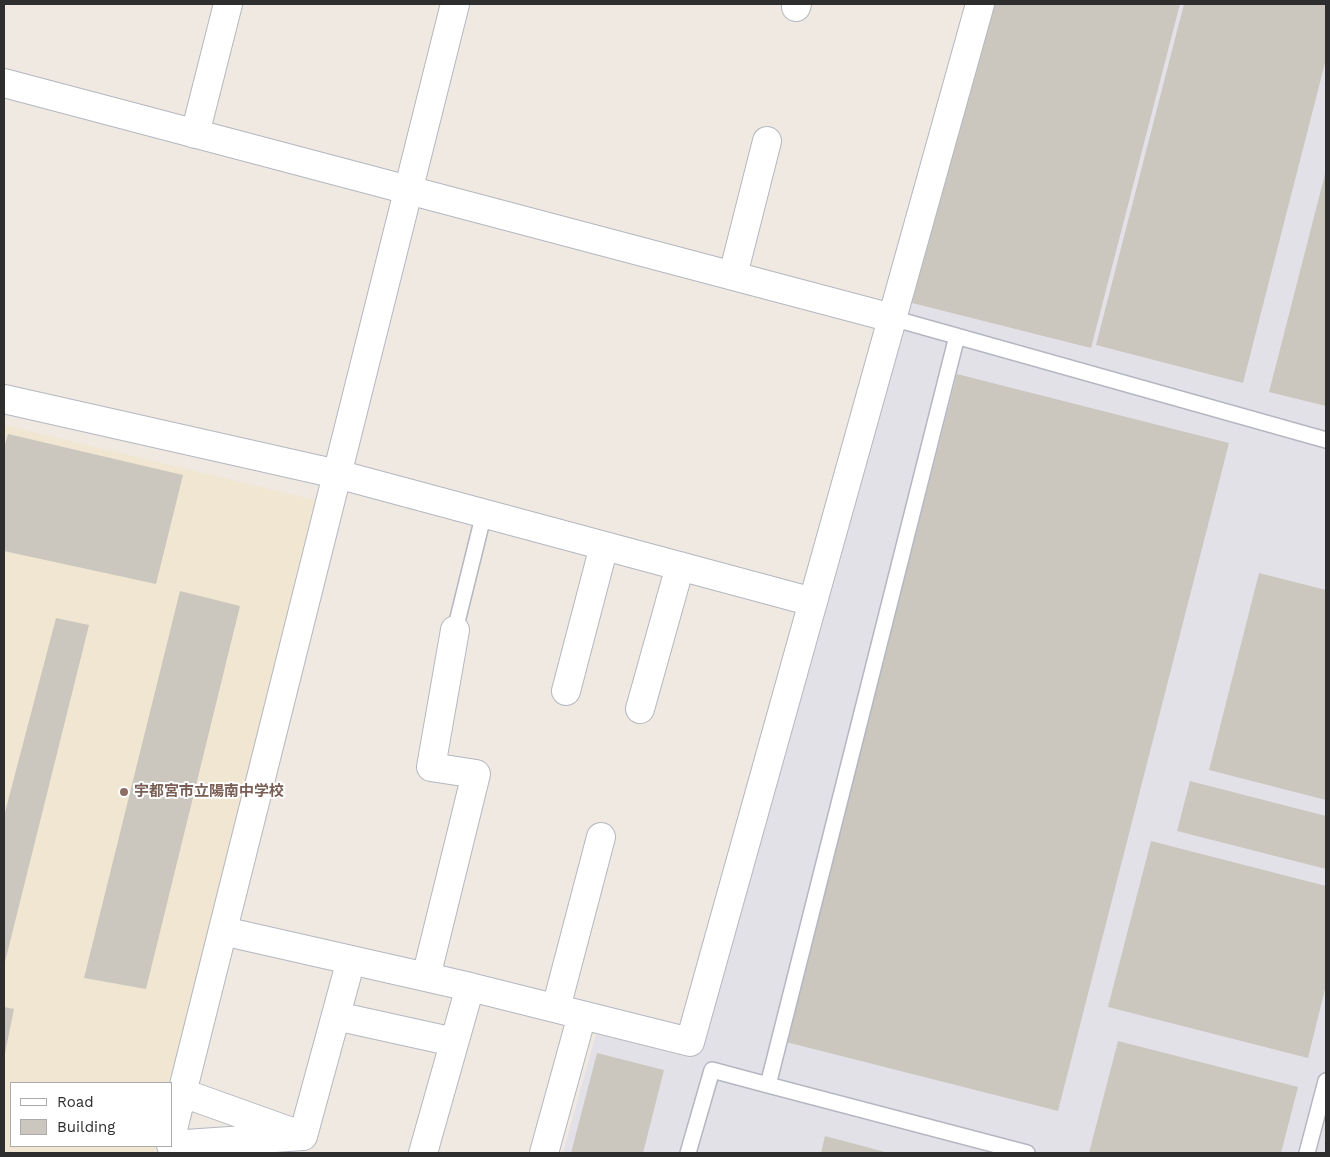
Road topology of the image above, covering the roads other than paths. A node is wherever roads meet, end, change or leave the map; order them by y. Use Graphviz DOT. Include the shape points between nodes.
graph roads {
  1 [pos="228,4"];
  2 [pos="455,4"];
  3 [pos="980,4"];
  4 [pos="4,83"];
  5 [pos="195,134"];
  6 [pos="768,141"];
  7 [pos="409,189"];
  8 [pos="733,276"];
  9 [pos="892,318"];
  10 [pos="957,336"];
  11 [pos="4,399"];
  12 [pos="1326,440"];
  13 [pos="337,474"];
  14 [pos="484,513"];
  15 [pos="604,546"];
  16 [pos="680,566"];
  17 [pos="813,602"];
  18 [pos="455,630"];
  19 [pos="566,691"];
  20 [pos="640,710"];
  21 [pos="602,837"];
  22 [pos="223,930"];
  23 [pos="351,960"];
  24 [pos="426,977"];
  25 [pos="470,987"];
  26 [pos="556,1008"];
  27 [pos="582,1015"];
  28 [pos="336,1016"];
  29 [pos="454,1042"];
  30 [pos="1326,1082"];
  31 [pos="768,1085"];
  32 [pos="182,1093"];
  33 [pos="172,1133"];
  34 [pos="303,1136"];
  35 [pos="172,1145"];
  36 [pos="424,1153"];
  37 [pos="544,1153"];
  38 [pos="688,1153"];
  39 [pos="1027,1153"];
  40 [pos="1307,1153"];
  1 -- 5 [label="street"];
  2 -- 7 [label="street"];
  3 -- 9 [label="street"];
  4 -- 5 [label="street"];
  5 -- 7 [label="street"];
  6 -- 8 [label="street"];
  7 -- 8 [label="street"];
  7 -- 13 [label="street"];
  8 -- 9 [label="street"];
  9 -- 10 [label="lane"];
  9 -- 17 [label="street"];
  10 -- 12 [label="lane"];
  10 -- 31 [label="lane"];
  11 -- 13 [label="street"];
  13 -- 14 [label="street"];
  13 -- 22 [label="street"];
  14 -- 15 [label="street"];
  14 -- 18 [label="lane"];
  15 -- 16 [label="street"];
  15 -- 19 [label="street"];
  16 -- 17 [label="street"];
  16 -- 20 [label="street"];
  17 -- 27 [label="street" via="690,1042"];
  18 -- 24 [label="street" via="431,767 476,774"];
  21 -- 26 [label="street"];
  22 -- 23 [label="street"];
  22 -- 32 [label="street"];
  23 -- 24 [label="street"];
  23 -- 28 [label="street"];
  24 -- 25 [label="street"];
  25 -- 26 [label="street"];
  25 -- 29 [label="street"];
  26 -- 27 [label="street"];
  27 -- 37 [label="street"];
  28 -- 29 [label="street"];
  28 -- 34 [label="street"];
  29 -- 36 [label="street"];
  30 -- 40 [label="lane"];
  31 -- 38 [label="lane" via="712,1070"];
  31 -- 39 [label="lane"];
  32 -- 33 [label="street"];
  32 -- 34 [label="street"];
  34 -- 35 [label="street"];
}
